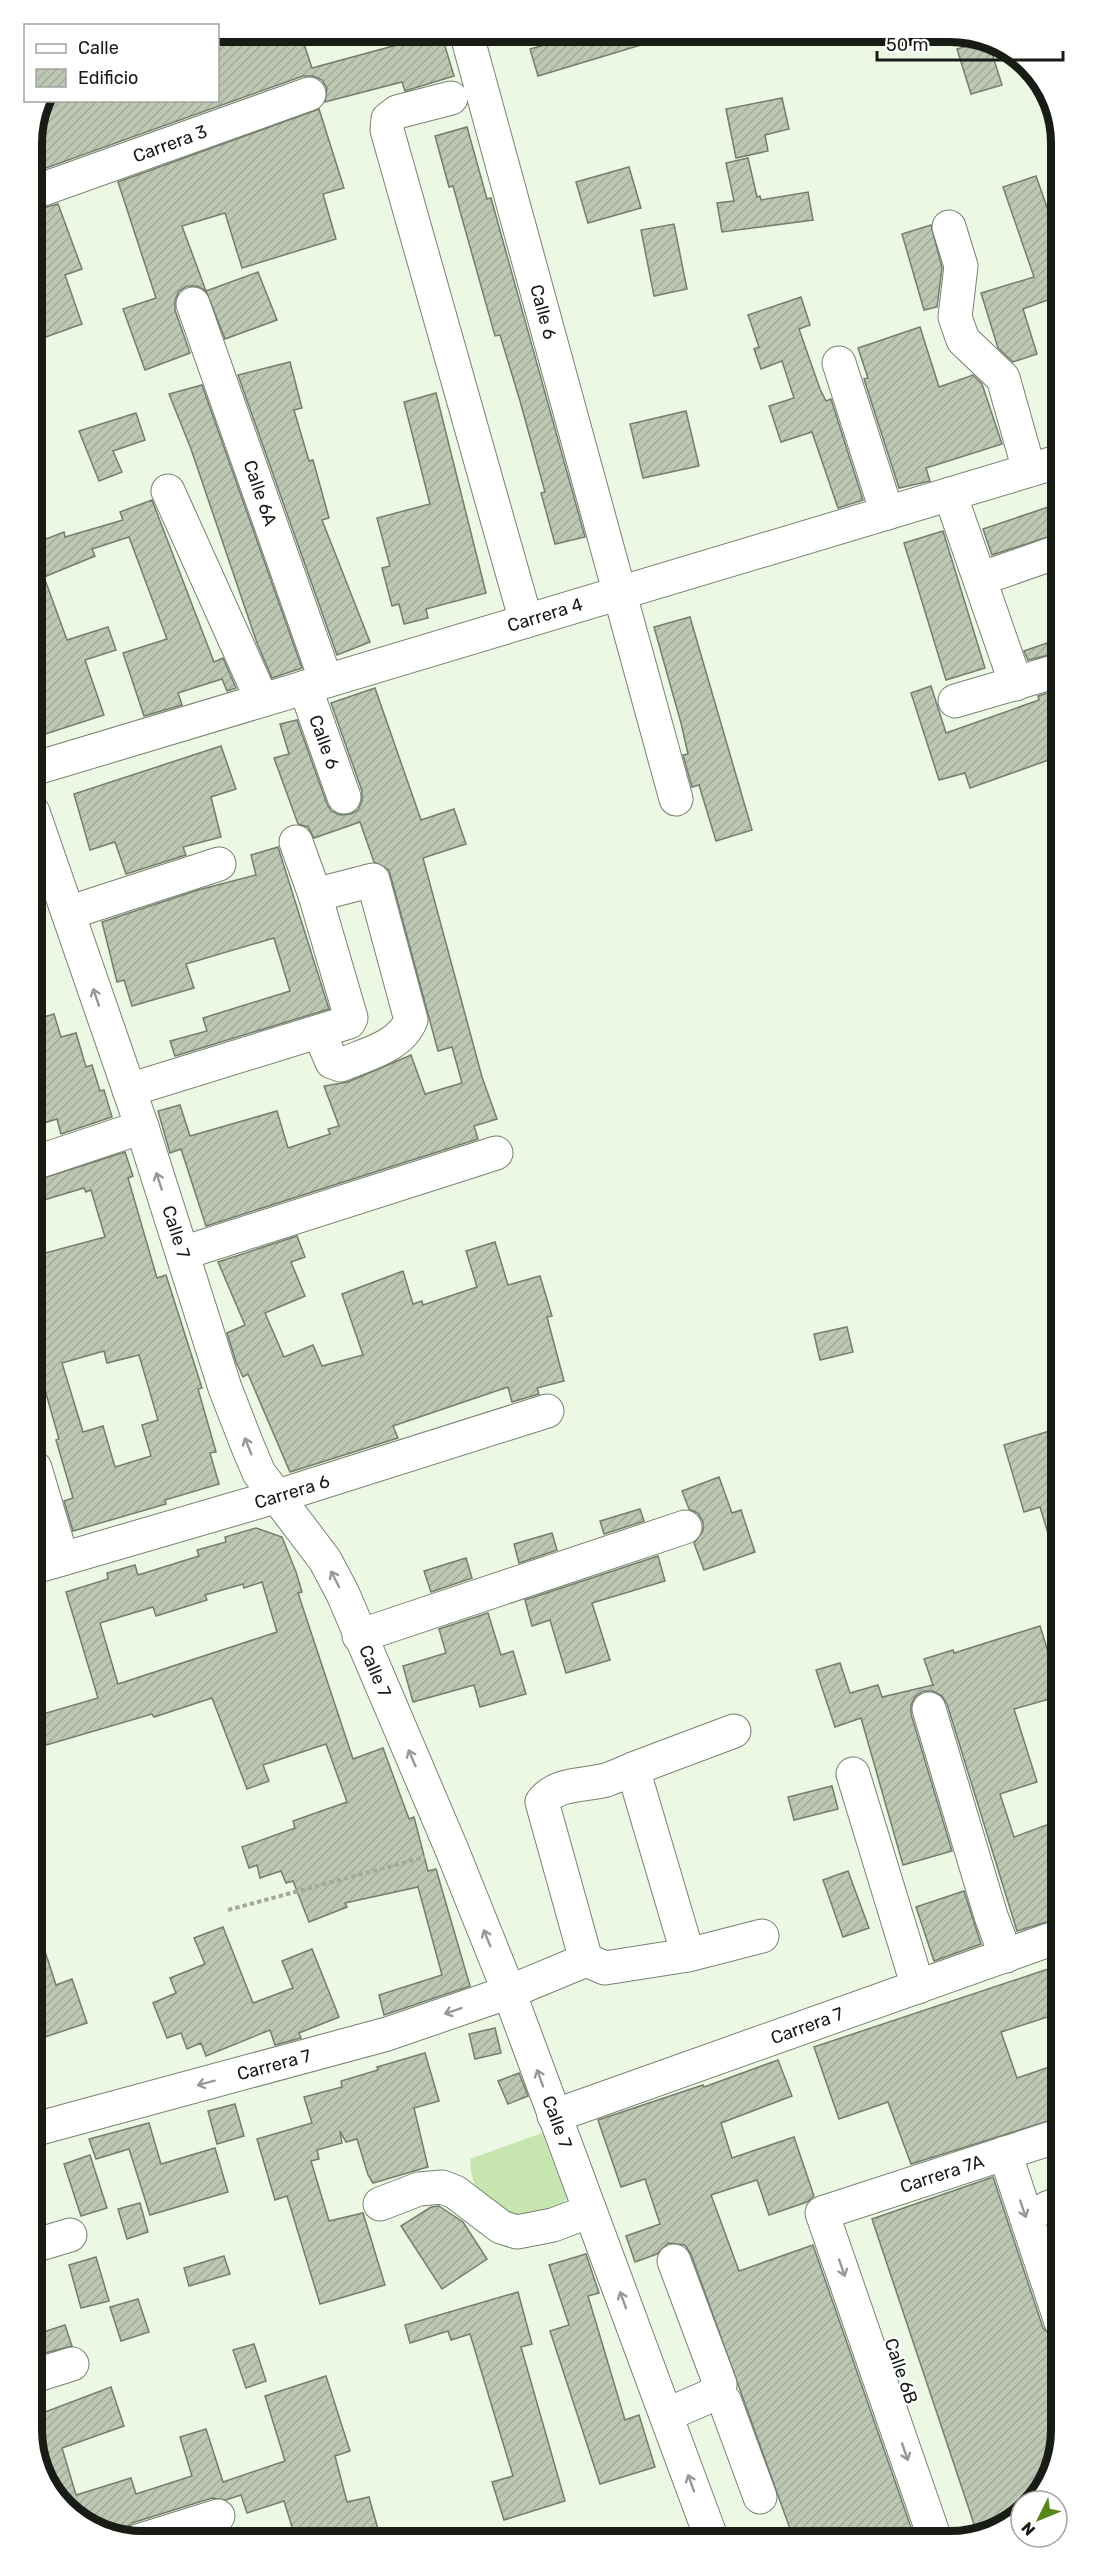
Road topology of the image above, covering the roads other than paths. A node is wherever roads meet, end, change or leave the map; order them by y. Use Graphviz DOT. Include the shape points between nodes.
graph roads {
  1 [pos="469,42"];
  2 [pos="309,94"];
  3 [pos="451,98"];
  4 [pos="42,189"];
  5 [pos="949,227"];
  6 [pos="193,304"];
  7 [pos="839,363"];
  8 [pos="1043,466"];
  9 [pos="168,491"];
  10 [pos="950,494"];
  11 [pos="887,513"];
  12 [pos="1051,554"];
  13 [pos="980,579"];
  14 [pos="620,593"];
  15 [pos="526,621"];
  16 [pos="1051,673"];
  17 [pos="316,684"];
  18 [pos="1016,684"];
  19 [pos="262,700"];
  20 [pos="955,701"];
  21 [pos="42,766"];
  22 [pos="344,797"];
  23 [pos="676,800"];
  24 [pos="42,838"];
  25 [pos="296,842"];
  26 [pos="219,864"];
  27 [pos="315,895"];
  28 [pos="68,913"];
  29 [pos="318,1032"];
  30 [pos="129,1090"];
  31 [pos="142,1128"];
  32 [pos="496,1153"];
  33 [pos="42,1160"];
  34 [pos="183,1253"];
  35 [pos="547,1411"];
  36 [pos="275,1497"];
  37 [pos="42,1519"];
  38 [pos="685,1527"];
  39 [pos="48,1563"];
  40 [pos="359,1636"];
  41 [pos="929,1709"];
  42 [pos="734,1731"];
  43 [pos="633,1769"];
  44 [pos="853,1774"];
  45 [pos="762,1936"];
  46 [pos="1051,1939"];
  47 [pos="688,1955"];
  48 [pos="1006,1956"];
  49 [pos="586,1960"];
  50 [pos="918,1987"];
  51 [pos="508,1992"];
  52 [pos="554,2116"];
  53 [pos="42,2127"];
  54 [pos="1051,2138"];
  55 [pos="1016,2150"];
  56 [pos="1051,2201"];
  57 [pos="380,2204"];
  58 [pos="833,2210"];
  59 [pos="590,2211"];
  60 [pos="70,2235"];
  61 [pos="42,2243"];
  62 [pos="674,2261"];
  63 [pos="1051,2284"];
  64 [pos="72,2364"];
  65 [pos="42,2373"];
  66 [pos="716,2391"];
  67 [pos="666,2415"];
  68 [pos="760,2497"];
  69 [pos="218,2516"];
  70 [pos="170,2531"];
  71 [pos="708,2531"];
  72 [pos="932,2531"];
  73 [pos="955,2531"];
  1 -- 14 [label="street, Calle 6"];
  2 -- 4 [label="street, Carrera 3"];
  3 -- 15 [label="street" via="397,112 388,119 387,130"];
  5 -- 8 [label="street" via="961,266 955,317 963,340 1003,378"];
  6 -- 17 [label="street, Calle 6A"];
  7 -- 11 [label="street"];
  8 -- 10 [label="street, Carrera 4"];
  9 -- 19 [label="street"];
  10 -- 11 [label="street, Carrera 4"];
  10 -- 13 [label="street"];
  11 -- 14 [label="street, Carrera 4"];
  12 -- 13 [label="street"];
  13 -- 18 [label="street"];
  14 -- 15 [label="street, Carrera 4"];
  14 -- 23 [label="street, Calle 6"];
  15 -- 17 [label="street, Carrera 4"];
  16 -- 18 [label="street"];
  17 -- 19 [label="street, Carrera 4"];
  17 -- 22 [label="street, Calle 6"];
  18 -- 20 [label="street"];
  19 -- 21 [label="street, Carrera 4"];
  24 -- 28 [label="street, Calle 7"];
  25 -- 27 [label="street"];
  26 -- 28 [label="street"];
  27 -- 29 [label="street" via="351,1018"];
  27 -- 29 [label="street" via="373,880 411,1020 406,1031 394,1041 341,1065 332,1062"];
  30 -- 28 [label="street, Calle 7, one-way"];
  29 -- 30 [label="street"];
  30 -- 31 [label="street, Calle 7"];
  31 -- 33 [label="street"];
  34 -- 31 [label="street, Calle 7, one-way"];
  32 -- 34 [label="street"];
  36 -- 34 [label="street, Calle 7, one-way" via="259,1473 244,1437"];
  35 -- 36 [label="street, Carrera 6"];
  36 -- 39 [label="street, Carrera 6"];
  40 -- 36 [label="street, Calle 7, one-way" via="325,1560"];
  37 -- 39 [label="street"];
  38 -- 40 [label="street"];
  51 -- 40 [label="street, Calle 7, one-way" via="452,1850"];
  41 -- 48 [label="street"];
  42 -- 43 [label="street"];
  43 -- 47 [label="street"];
  43 -- 49 [label="street" via="607,1780 556,1789 542,1802"];
  44 -- 50 [label="street"];
  45 -- 47 [label="street"];
  46 -- 48 [label="street, Carrera 7"];
  47 -- 49 [label="street" via="605,1968"];
  48 -- 50 [label="street, Carrera 7"];
  49 -- 51 [label="street, Carrera 7"];
  50 -- 52 [label="street, Carrera 7"];
  52 -- 51 [label="street, Calle 7, one-way"];
  51 -- 53 [label="street, Carrera 7, one-way" via="387,2034"];
  52 -- 59 [label="street, Calle 7"];
  54 -- 55 [label="street, Carrera 7A"];
  55 -- 56 [label="street"];
  55 -- 58 [label="street, Carrera 7A"];
  55 -- 63 [label="street, one-way"];
  57 -- 59 [label="street" via="419,2189 442,2187 455,2192 501,2227 517,2232 553,2225"];
  58 -- 72 [label="street, Calle 6B, one-way"];
  58 -- 73 [label="street, Calle 6B"];
  67 -- 59 [label="street, Calle 7, one-way"];
  60 -- 61 [label="street"];
  62 -- 66 [label="street" via="720,2384"];
  64 -- 65 [label="street"];
  66 -- 67 [label="street"];
  66 -- 68 [label="street" via="728,2411"];
  71 -- 67 [label="street, Calle 7, one-way"];
  69 -- 70 [label="street"];
}
